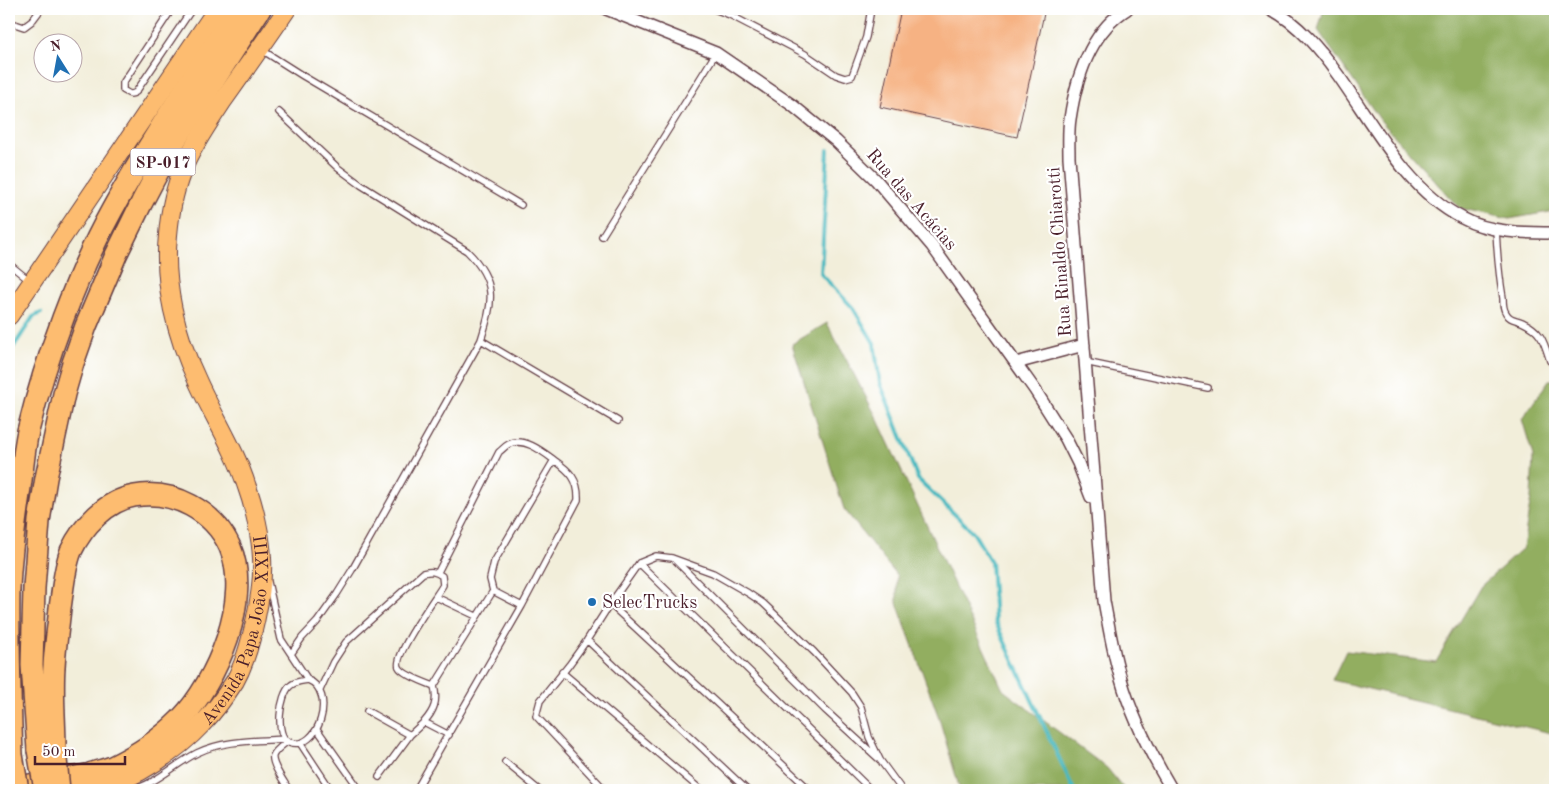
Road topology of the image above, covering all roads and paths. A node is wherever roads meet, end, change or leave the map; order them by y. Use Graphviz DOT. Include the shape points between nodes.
graph roads {
  1 [pos="41,9"];
  2 [pos="172,9"];
  3 [pos="192,9"];
  4 [pos="216,9"];
  5 [pos="238,9"];
  6 [pos="260,9"];
  7 [pos="287,9"];
  8 [pos="606,9"];
  9 [pos="714,9"];
  10 [pos="872,9"];
  11 [pos="1127,9"];
  12 [pos="1271,9"];
  13 [pos="9,22"];
  14 [pos="260,48"];
  15 [pos="716,53"];
  16 [pos="279,112"];
  17 [pos="521,205"];
  18 [pos="1496,229"];
  19 [pos="1555,233"];
  20 [pos="602,236"];
  21 [pos="9,264"];
  22 [pos="32,282"];
  23 [pos="9,316"];
  24 [pos="481,340"];
  25 [pos="1084,346"];
  26 [pos="1550,361"];
  27 [pos="1085,362"];
  28 [pos="1016,363"];
  29 [pos="1208,388"];
  30 [pos="618,421"];
  31 [pos="554,460"];
  32 [pos="1096,510"];
  33 [pos="262,557"];
  34 [pos="672,558"];
  35 [pos="639,563"];
  36 [pos="438,572"];
  37 [pos="493,591"];
  38 [pos="436,597"];
  39 [pos="610,604"];
  40 [pos="522,606"];
  41 [pos="476,616"];
  42 [pos="587,640"];
  43 [pos="291,654"];
  44 [pos="562,672"];
  45 [pos="308,680"];
  46 [pos="434,686"];
  47 [pos="320,690"];
  48 [pos="367,711"];
  49 [pos="424,722"];
  50 [pos="317,729"];
  51 [pos="410,734"];
  52 [pos="449,735"];
  53 [pos="286,740"];
  54 [pos="300,743"];
  55 [pos="46,750"];
  56 [pos="880,760"];
  57 [pos="505,762"];
  58 [pos="379,777"];
  59 [pos="9,788"];
  60 [pos="18,790"];
  61 [pos="45,790"];
  62 [pos="59,790"];
  63 [pos="100,790"];
  64 [pos="130,790"];
  65 [pos="289,790"];
  66 [pos="331,790"];
  67 [pos="360,790"];
  68 [pos="416,790"];
  69 [pos="539,790"];
  70 [pos="606,790"];
  71 [pos="701,790"];
  72 [pos="746,790"];
  73 [pos="810,790"];
  74 [pos="871,790"];
  75 [pos="902,790"];
  76 [pos="1172,790"];
  1 -- 13 [label="lane" via="24,27"];
  2 -- 3 [label="lane" via="124,83 123,90 130,95 136,92"];
  4 -- 22 [label="main road"];
  5 -- 60 [label="highway, SP-017, bridge" via="151,143 112,210 64,318 28,432 9,590 12,755"];
  6 -- 55 [label="highway, SP-017" via="172,145 142,202 86,326 64,394 39,521 34,588 34,702"];
  7 -- 14 [label="main road, Avenida Papa João XXIII"];
  8 -- 15 [label="street, Rua das Acácias"];
  9 -- 10 [label="lane" via="805,54 845,78 852,76"];
  11 -- 25 [label="street, Rua Rinaldo Chiarotti" via="1100,34 1085,60 1070,120 1069,157"];
  12 -- 18 [label="street" via="1282,15 1325,57 1416,184 1441,206 1463,219"];
  14 -- 17 [label="lane"];
  14 -- 33 [label="main road, Avenida Papa João XXIII" via="202,132 185,164 171,210 167,262 174,312 185,350 247,486"];
  15 -- 20 [label="lane"];
  15 -- 28 [label="street, Rua das Acácias" via="792,105 876,180 932,246"];
  16 -- 24 [label="lane" via="338,168 468,251 478,261 486,274 491,303"];
  18 -- 19 [label="street"];
  18 -- 26 [label="lane" via="1504,311 1509,318 1540,334"];
  21 -- 22 [label="lane"];
  22 -- 23 [label="main road"];
  24 -- 30 [label="lane"];
  24 -- 43 [label="lane" via="352,570"];
  25 -- 27 [label="street, Rua Rinaldo Chiarotti"];
  25 -- 28 [label="street"];
  27 -- 29 [label="lane"];
  27 -- 32 [label="street, Rua Rinaldo Chiarotti"];
  28 -- 32 [label="street, Rua das Acácias" via="1066,439"];
  31 -- 36 [label="lane" via="520,442 509,444 499,452"];
  31 -- 37 [label="lane" via="494,562 490,579"];
  31 -- 40 [label="lane" via="570,472 579,489 578,500"];
  32 -- 76 [label="street, Rua Rinaldo Chiarotti" via="1104,601 1121,680 1139,729"];
  33 -- 43 [label="lane" via="281,639"];
  33 -- 63 [label="main road, Avenida Papa João XXIII" via="256,619 235,680 222,699 203,724 179,745 123,781"];
  34 -- 35 [label="lane" via="656,556"];
  34 -- 56 [label="lane"];
  34 -- 56 [label="lane" via="713,573 748,592 814,652 852,693"];
  35 -- 39 [label="lane"];
  35 -- 74 [label="lane"];
  36 -- 38 [label="lane" via="444,585"];
  36 -- 47 [label="lane" via="424,573 346,642"];
  37 -- 40 [label="lane"];
  37 -- 41 [label="lane"];
  38 -- 41 [label="lane"];
  38 -- 46 [label="lane" via="398,662 403,671"];
  39 -- 42 [label="lane"];
  39 -- 73 [label="lane"];
  40 -- 52 [label="lane"];
  41 -- 46 [label="lane"];
  42 -- 44 [label="lane"];
  42 -- 72 [label="lane"];
  43 -- 45 [label="lane"];
  44 -- 70 [label="lane" via="540,701 536,716"];
  44 -- 71 [label="lane"];
  45 -- 47 [label="lane"];
  45 -- 53 [label="lane" via="299,681 285,692 280,720"];
  46 -- 49 [label="lane" via="434,708"];
  47 -- 50 [label="lane" via="323,710"];
  48 -- 51 [label="lane"];
  49 -- 51 [label="lane"];
  49 -- 52 [label="lane"];
  50 -- 54 [label="lane"];
  50 -- 67 [label="lane"];
  51 -- 58 [label="lane"];
  52 -- 68 [label="lane"];
  53 -- 54 [label="lane"];
  53 -- 64 [label="lane" via="214,746"];
  53 -- 65 [label="lane" via="273,755 273,763"];
  54 -- 66 [label="lane"];
  55 -- 59 [label="highway" via="64,573 83,530 114,503 133,496 154,494 191,504 221,531 235,564 238,589 232,626 218,663 198,696 180,720 152,745 110,768 67,780"];
  55 -- 61 [label="highway, bridge"];
  55 -- 62 [label="highway, bridge"];
  56 -- 75 [label="lane"];
  57 -- 69 [label="lane"];
}
